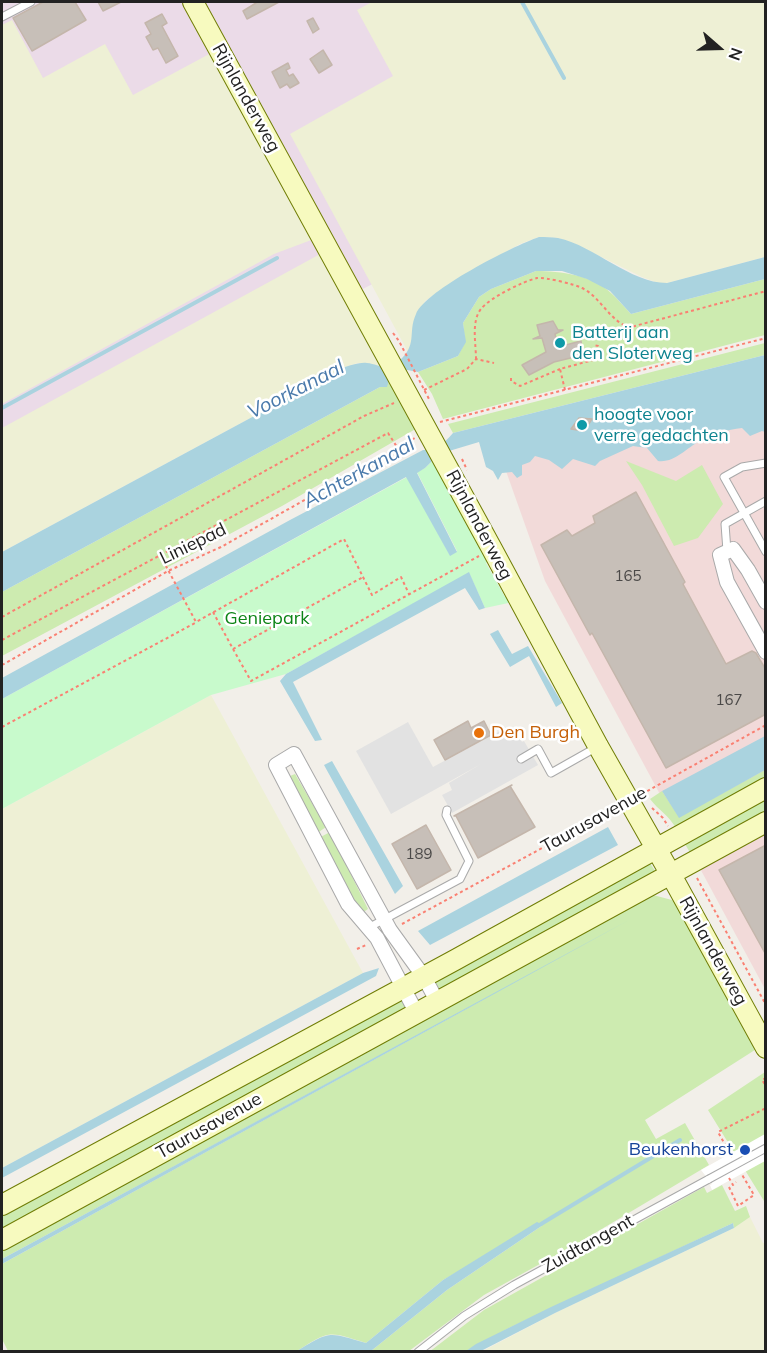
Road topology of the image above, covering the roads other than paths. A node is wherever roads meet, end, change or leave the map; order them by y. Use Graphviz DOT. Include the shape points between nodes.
graph roads {
  1 [pos="31,2"];
  2 [pos="193,2"];
  3 [pos="2,17"];
  4 [pos="765,463"];
  5 [pos="765,501"];
  6 [pos="744,513"];
  7 [pos="727,552"];
  8 [pos="765,552"];
  9 [pos="765,602"];
  10 [pos="765,652"];
  11 [pos="598,746"];
  12 [pos="521,759"];
  13 [pos="765,788"];
  14 [pos="447,810"];
  15 [pos="765,822"];
  16 [pos="656,848"];
  17 [pos="670,873"];
  18 [pos="387,925"];
  19 [pos="373,933"];
  20 [pos="424,977"];
  21 [pos="404,988"];
  22 [pos="437,1001"];
  23 [pos="416,1012"];
  24 [pos="765,1048"];
  25 [pos="765,1148"];
  26 [pos="2,1205"];
  27 [pos="2,1240"];
  28 [pos="418,1352"];
  1 -- 3 [label="lane"];
  2 -- 11 [label="main road, Rijnlanderweg" via="389,359 411,387 439,451"];
  4 -- 6 [label="lane" via="742,467 724,477"];
  5 -- 6 [label="lane"];
  6 -- 7 [label="lane" via="725,524"];
  6 -- 8 [label="lane"];
  7 -- 9 [label="street" via="733,549"];
  7 -- 10 [label="street" via="720,555 728,582"];
  11 -- 12 [label="lane" via="551,773 538,749"];
  11 -- 16 [label="main road, Rijnlanderweg"];
  13 -- 16 [label="main road, Taurusavenue"];
  14 -- 18 [label="lane" via="469,861 460,879"];
  15 -- 17 [label="main road, Taurusavenue"];
  16 -- 17 [label="main road, Rijnlanderweg"];
  16 -- 20 [label="main road, Taurusavenue"];
  17 -- 22 [label="main road, Taurusavenue"];
  17 -- 24 [label="main road, Rijnlanderweg"];
  18 -- 19 [label="lane"];
  18 -- 19 [label="street" via="294,754 276,765 348,904"];
  18 -- 20 [label="street"];
  19 -- 21 [label="street"];
  20 -- 21 [label="main road, Taurusavenue"];
  20 -- 22 [label="street"];
  21 -- 23 [label="street"];
  21 -- 26 [label="main road, Taurusavenue"];
  22 -- 23 [label="main road, Taurusavenue"];
  23 -- 27 [label="main road, Taurusavenue"];
  25 -- 28 [label="lane, Zuidtangent, bridge" via="514,1285 464,1316"];
}
